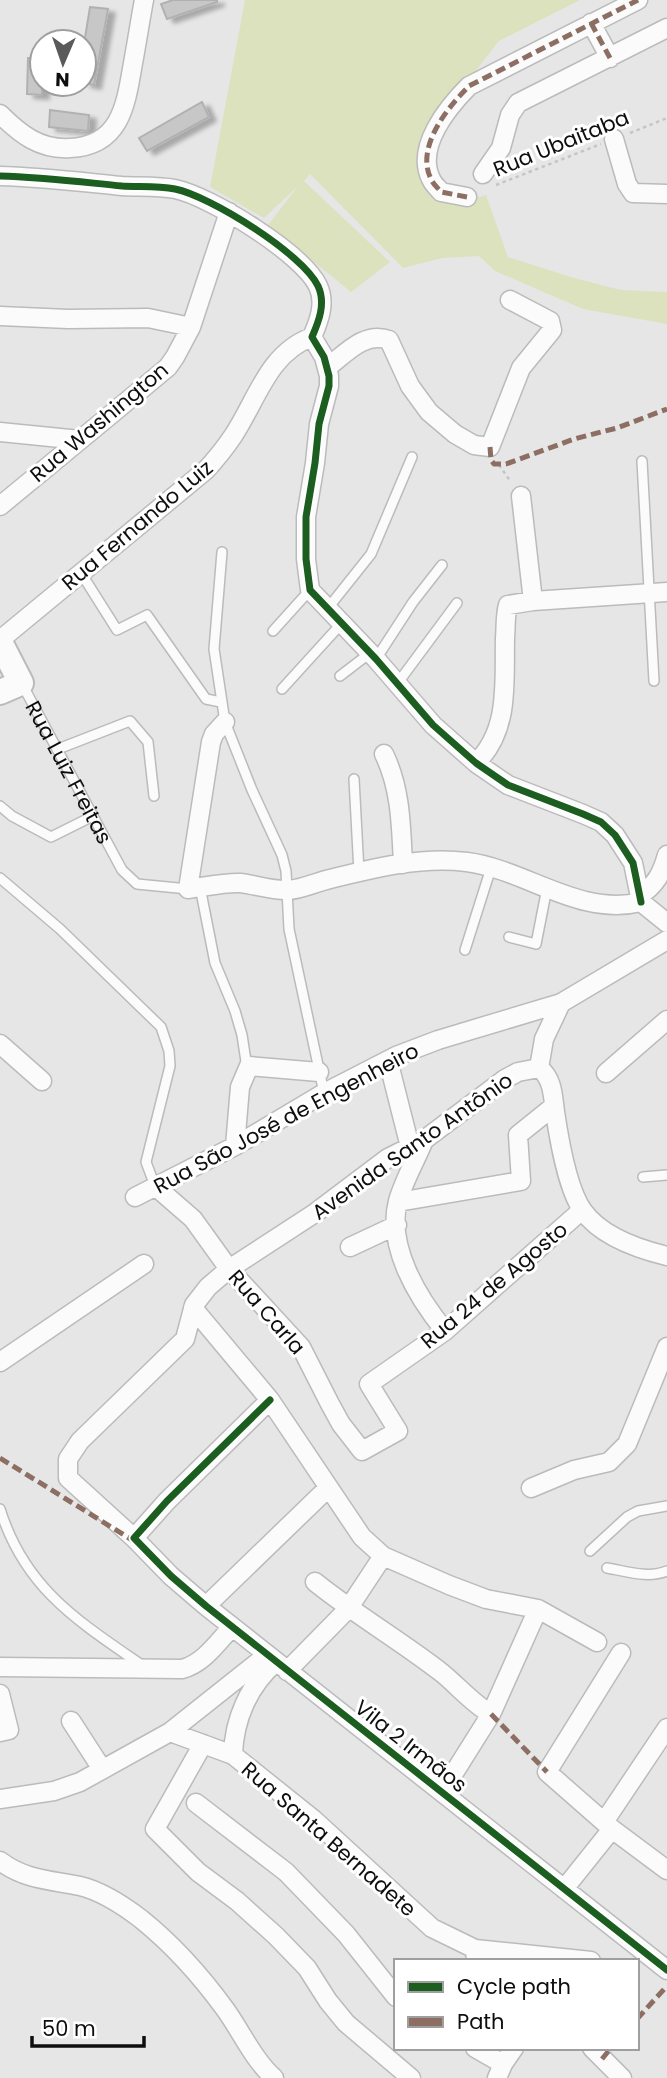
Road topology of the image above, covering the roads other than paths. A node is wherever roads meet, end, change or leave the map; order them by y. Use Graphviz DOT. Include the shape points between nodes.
graph roads {
  1 [pos="144,0"];
  2 [pos="638,0"];
  3 [pos="591,23"];
  4 [pos="667,28"];
  5 [pos="611,58"];
  6 [pos="0,114"];
  7 [pos="614,139"];
  8 [pos="483,174"];
  9 [pos="0,176"];
  10 [pos="667,194"];
  11 [pos="467,197"];
  12 [pos="229,212"];
  13 [pos="510,300"];
  14 [pos="0,316"];
  15 [pos="191,327"];
  16 [pos="312,337"];
  17 [pos="328,367"];
  18 [pos="0,432"];
  19 [pos="80,440"];
  20 [pos="412,457"];
  21 [pos="642,461"];
  22 [pos="521,496"];
  23 [pos="0,506"];
  24 [pos="222,552"];
  25 [pos="442,565"];
  26 [pos="81,573"];
  27 [pos="310,590"];
  28 [pos="659,593"];
  29 [pos="533,601"];
  30 [pos="457,603"];
  31 [pos="328,608"];
  32 [pos="342,623"];
  33 [pos="273,631"];
  34 [pos="0,641"];
  35 [pos="373,656"];
  36 [pos="340,676"];
  37 [pos="653,681"];
  38 [pos="397,685"];
  39 [pos="11,687"];
  40 [pos="282,690"];
  41 [pos="222,702"];
  42 [pos="225,722"];
  43 [pos="58,749"];
  44 [pos="384,754"];
  45 [pos="476,763"];
  46 [pos="354,779"];
  47 [pos="154,796"];
  48 [pos="0,806"];
  49 [pos="93,816"];
  50 [pos="667,855"];
  51 [pos="403,864"];
  52 [pos="491,868"];
  53 [pos="359,872"];
  54 [pos="0,878"];
  55 [pos="194,888"];
  56 [pos="547,888"];
  57 [pos="289,890"];
  58 [pos="640,898"];
  59 [pos="667,923"];
  60 [pos="509,937"];
  61 [pos="667,940"];
  62 [pos="466,950"];
  63 [pos="561,1003"];
  64 [pos="667,1020"];
  65 [pos="0,1044"];
  66 [pos="388,1060"];
  67 [pos="247,1068"];
  68 [pos="539,1069"];
  69 [pos="319,1072"];
  70 [pos="606,1073"];
  71 [pos="42,1081"];
  72 [pos="324,1093"];
  73 [pos="554,1105"];
  74 [pos="417,1144"];
  75 [pos="235,1146"];
  76 [pos="667,1175"];
  77 [pos="643,1177"];
  78 [pos="155,1186"];
  79 [pos="135,1197"];
  80 [pos="398,1202"];
  81 [pos="582,1210"];
  82 [pos="397,1224"];
  83 [pos="350,1247"];
  84 [pos="667,1256"];
  85 [pos="144,1264"];
  86 [pos="229,1269"];
  87 [pos="193,1308"];
  88 [pos="445,1331"];
  89 [pos="667,1346"];
  90 [pos="0,1362"];
  91 [pos="369,1384"];
  92 [pos="270,1400"];
  93 [pos="328,1488"];
  94 [pos="531,1488"];
  95 [pos="667,1506"];
  96 [pos="0,1509"];
  97 [pos="136,1541"];
  98 [pos="590,1550"];
  99 [pos="383,1556"];
  100 [pos="607,1568"];
  101 [pos="667,1571"];
  102 [pos="315,1582"];
  103 [pos="206,1606"];
  104 [pos="348,1609"];
  105 [pos="538,1609"];
  106 [pos="232,1627"];
  107 [pos="597,1642"];
  108 [pos="621,1653"];
  109 [pos="277,1663"];
  110 [pos="0,1667"];
  111 [pos="147,1669"];
  112 [pos="0,1694"];
  113 [pos="491,1714"];
  114 [pos="71,1721"];
  115 [pos="667,1728"];
  116 [pos="4,1731"];
  117 [pos="170,1732"];
  118 [pos="203,1744"];
  119 [pos="233,1755"];
  120 [pos="102,1769"];
  121 [pos="442,1792"];
  122 [pos="1,1794"];
  123 [pos="196,1803"];
  124 [pos="608,1826"];
  125 [pos="0,1861"];
  126 [pos="664,1862"];
  127 [pos="564,1889"];
  128 [pos="475,1955"];
  129 [pos="552,1959"];
  130 [pos="639,1965"];
  131 [pos="665,1969"];
  132 [pos="394,1994"];
  133 [pos="477,2050"];
  134 [pos="513,2050"];
  135 [pos="594,2050"];
  136 [pos="500,2071"];
  137 [pos="274,2078"];
  138 [pos="411,2078"];
  139 [pos="622,2078"];
  1 -- 6 [label="street" via="122,113 104,138 76,148 46,147 16,130"];
  2 -- 3 [label="street"];
  3 -- 5 [label="street"];
  3 -- 11 [label="street" via="469,86 451,104 434,131 428,170 441,192"];
  4 -- 5 [label="street"];
  5 -- 8 [label="street" via="518,103 501,148"];
  7 -- 10 [label="street" via="633,193"];
  9 -- 12 [label="street" via="174,189"];
  12 -- 15 [label="street, Rua Washington"];
  12 -- 16 [label="street" via="295,259 319,288 322,303"];
  13 -- 17 [label="street" via="550,321 552,330 521,368 490,447 474,445 429,412 410,386 389,340 363,340"];
  14 -- 15 [label="street" via="148,318"];
  15 -- 19 [label="street, Rua Washington" via="168,366"];
  16 -- 17 [label="street"];
  16 -- 26 [label="street, Rua Fernando Luiz" via="281,356 234,435 206,470"];
  17 -- 27 [label="street" via="329,386 306,517"];
  18 -- 19 [label="street"];
  19 -- 23 [label="street, Rua Washington"];
  20 -- 31 [label="lane" via="371,554"];
  21 -- 28 [label="lane"];
  22 -- 29 [label="street"];
  24 -- 41 [label="lane" via="214,649"];
  25 -- 35 [label="lane"];
  26 -- 34 [label="street, Rua Fernando Luiz"];
  26 -- 41 [label="lane" via="117,630 147,615 206,699"];
  27 -- 31 [label="street"];
  27 -- 33 [label="lane"];
  28 -- 29 [label="street"];
  28 -- 37 [label="lane"];
  29 -- 45 [label="street" via="508,605 500,724 487,752"];
  30 -- 38 [label="lane"];
  31 -- 32 [label="street"];
  32 -- 35 [label="street"];
  32 -- 40 [label="lane"];
  34 -- 39 [label="street, Rua Luiz Freitas"];
  35 -- 36 [label="lane"];
  35 -- 38 [label="street"];
  38 -- 45 [label="street"];
  39 -- 43 [label="lane, Rua Luiz Freitas"];
  41 -- 42 [label="lane"];
  42 -- 55 [label="street" via="211,742"];
  42 -- 57 [label="lane" via="282,855"];
  43 -- 47 [label="lane" via="130,721 148,742"];
  43 -- 49 [label="lane, Rua Luiz Freitas"];
  44 -- 51 [label="street" via="397,790"];
  45 -- 58 [label="street" via="508,785 601,822 629,855"];
  46 -- 53 [label="lane"];
  48 -- 49 [label="lane" via="51,837"];
  49 -- 55 [label="lane, Rua Luiz Freitas" via="122,870 137,884"];
  50 -- 58 [label="street" via="657,880"];
  51 -- 52 [label="street" via="467,862"];
  51 -- 53 [label="street"];
  52 -- 56 [label="street"];
  52 -- 62 [label="lane"];
  53 -- 57 [label="street"];
  54 -- 78 [label="lane" via="161,1027 169,1051 169,1077 146,1162"];
  55 -- 57 [label="street" via="238,883"];
  55 -- 67 [label="lane" via="235,1011"];
  56 -- 58 [label="street" via="597,905 626,906"];
  56 -- 60 [label="lane" via="537,944"];
  57 -- 69 [label="lane" via="289,929"];
  58 -- 59 [label="street"];
  61 -- 63 [label="street, Rua São José de Engenheiro"];
  63 -- 66 [label="street, Rua São José de Engenheiro"];
  63 -- 68 [label="street, Avenida Santo Antônio" via="544,1039"];
  64 -- 70 [label="street"];
  65 -- 71 [label="street"];
  66 -- 72 [label="street, Rua São José de Engenheiro"];
  66 -- 74 [label="street"];
  67 -- 69 [label="street"];
  67 -- 75 [label="street" via="240,1087"];
  68 -- 73 [label="street" via="548,1079"];
  68 -- 74 [label="street, Avenida Santo Antônio" via="505,1079"];
  69 -- 72 [label="lane"];
  72 -- 75 [label="street, Rua São José de Engenheiro"];
  73 -- 80 [label="street" via="519,1135 521,1181"];
  73 -- 81 [label="street" via="566,1171"];
  74 -- 80 [label="street"];
  74 -- 86 [label="street, Avenida Santo Antônio" via="388,1158"];
  75 -- 78 [label="street, Rua São José de Engenheiro"];
  76 -- 77 [label="lane"];
  78 -- 79 [label="street, Rua São José de Engenheiro"];
  78 -- 86 [label="street, Rua Carla" via="193,1219"];
  80 -- 82 [label="street"];
  81 -- 84 [label="street" via="625,1242"];
  81 -- 88 [label="street, Rua 24 de Agosto"];
  82 -- 83 [label="street"];
  82 -- 88 [label="street" via="413,1286"];
  85 -- 90 [label="street"];
  86 -- 87 [label="street, Avenida Santo Antônio"];
  86 -- 91 [label="street, Rua Carla" via="302,1347 335,1414 362,1451 398,1431"];
  87 -- 92 [label="street"];
  87 -- 97 [label="street, Vila 2 Irmãos" via="185,1339 103,1417 68,1459 68,1478"];
  88 -- 91 [label="street, Rua 24 de Agosto"];
  89 -- 94 [label="street" via="627,1444 618,1455"];
  92 -- 93 [label="street"];
  92 -- 97 [label="street" via="167,1501"];
  93 -- 99 [label="street" via="362,1537"];
  93 -- 103 [label="street"];
  95 -- 98 [label="lane" via="638,1511"];
  96 -- 111 [label="lane" via="11,1539 41,1586 69,1615"];
  97 -- 103 [label="street, Vila 2 Irmãos"];
  99 -- 104 [label="street"];
  99 -- 105 [label="street" via="486,1599"];
  100 -- 101 [label="lane" via="639,1574"];
  102 -- 104 [label="street"];
  103 -- 106 [label="street, Vila 2 Irmãos"];
  104 -- 109 [label="street"];
  104 -- 113 [label="street" via="399,1642"];
  105 -- 107 [label="street"];
  105 -- 113 [label="street"];
  106 -- 109 [label="street, Vila 2 Irmãos"];
  106 -- 111 [label="street" via="190,1667"];
  108 -- 124 [label="street" via="547,1772"];
  109 -- 117 [label="street"];
  109 -- 119 [label="street" via="263,1674 241,1713"];
  109 -- 121 [label="street, Vila 2 Irmãos"];
  110 -- 111 [label="street"];
  112 -- 116 [label="street"];
  113 -- 121 [label="street"];
  114 -- 120 [label="street"];
  115 -- 124 [label="street"];
  117 -- 118 [label="street, Rua Santa Bernadete"];
  117 -- 120 [label="street"];
  118 -- 119 [label="street, Rua Santa Bernadete"];
  118 -- 138 [label="street" via="155,1829 198,1872 276,1936 307,1968 346,2023"];
  119 -- 128 [label="street, Rua Santa Bernadete" via="313,1819 432,1928"];
  120 -- 122 [label="street" via="54,1791"];
  121 -- 127 [label="street, Vila 2 Irmãos"];
  123 -- 132 [label="street" via="286,1872 346,1934"];
  124 -- 126 [label="street"];
  124 -- 127 [label="street"];
  125 -- 137 [label="street" via="35,1878 82,1886 141,1919 192,1967"];
  127 -- 131 [label="street, Vila 2 Irmãos"];
  128 -- 129 [label="street"];
  130 -- 131 [label="street"];
  133 -- 136 [label="street"];
  134 -- 136 [label="street"];
  135 -- 139 [label="street"];
}
